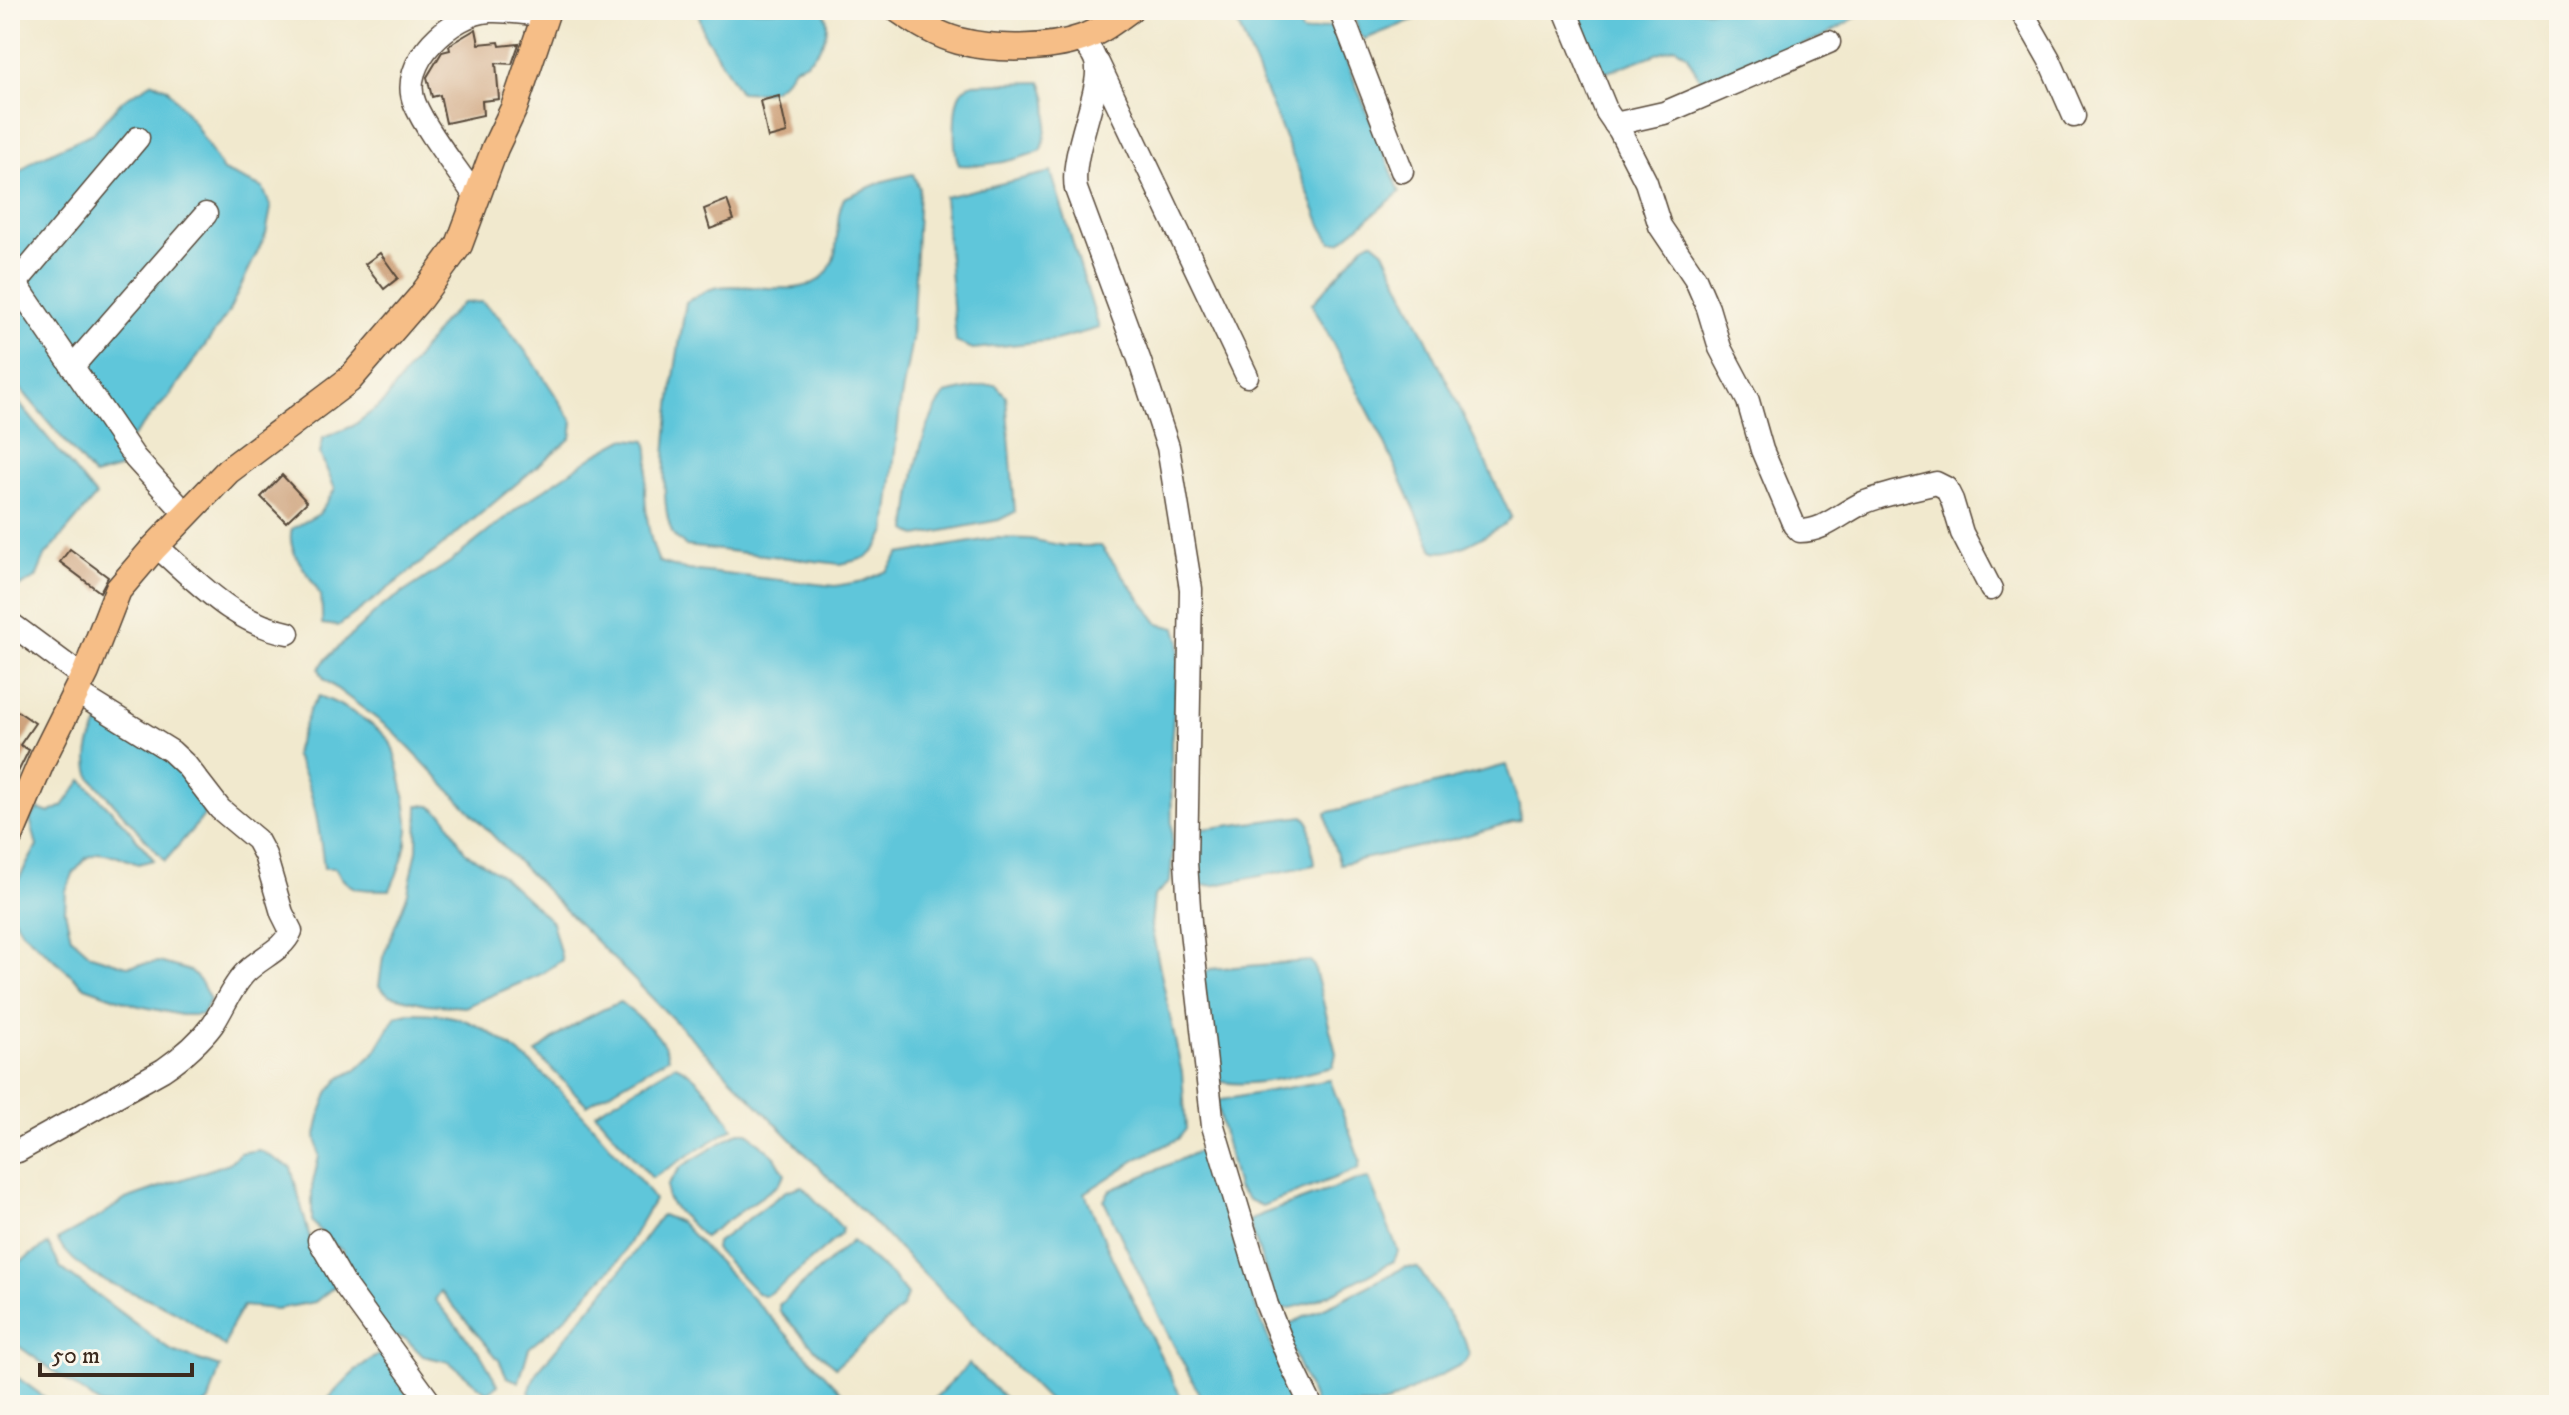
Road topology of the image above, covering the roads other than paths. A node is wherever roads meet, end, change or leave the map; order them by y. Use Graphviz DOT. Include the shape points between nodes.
graph roads {
  1 [pos="899,10"];
  2 [pos="1129,10"];
  3 [pos="1340,10"];
  4 [pos="1565,10"];
  5 [pos="2021,10"];
  6 [pos="546,13"];
  7 [pos="1080,39"];
  8 [pos="1829,42"];
  9 [pos="1097,62"];
  10 [pos="2074,116"];
  11 [pos="1615,124"];
  12 [pos="138,138"];
  13 [pos="1402,171"];
  14 [pos="475,196"];
  15 [pos="206,214"];
  16 [pos="13,279"];
  17 [pos="72,367"];
  18 [pos="1247,376"];
  19 [pos="187,515"];
  20 [pos="156,546"];
  21 [pos="1991,589"];
  22 [pos="10,623"];
  23 [pos="288,633"];
  24 [pos="80,684"];
  25 [pos="10,836"];
  26 [pos="10,1152"];
  27 [pos="319,1240"];
  28 [pos="432,1405"];
  29 [pos="1311,1405"];
  1 -- 7 [label="main road" via="938,33 983,45 1056,45"];
  2 -- 7 [label="main road"];
  3 -- 13 [label="street"];
  4 -- 11 [label="street"];
  5 -- 10 [label="street"];
  6 -- 14 [label="main road" via="514,108"];
  6 -- 14 [label="street" via="489,11 458,20 418,59 414,102"];
  7 -- 9 [label="street"];
  8 -- 11 [label="street" via="1664,113"];
  9 -- 18 [label="street"];
  9 -- 29 [label="street" via="1074,174 1168,447 1191,589 1186,862 1213,1126 1267,1305"];
  11 -- 21 [label="street" via="1646,182 1666,239 1695,278 1794,525 1809,531 1861,504 1936,483 1946,488"];
  12 -- 16 [label="street"];
  14 -- 19 [label="main road" via="459,245 349,380 228,471"];
  15 -- 17 [label="street"];
  16 -- 17 [label="street"];
  17 -- 19 [label="street" via="135,458"];
  19 -- 20 [label="main road"];
  20 -- 23 [label="street" via="246,620"];
  20 -- 24 [label="main road" via="118,590"];
  22 -- 24 [label="street"];
  24 -- 25 [label="main road"];
  24 -- 26 [label="street" via="171,751 220,809 257,840 291,931 287,941 245,973 212,1025 178,1059"];
  27 -- 28 [label="street" via="346,1287"];
}
